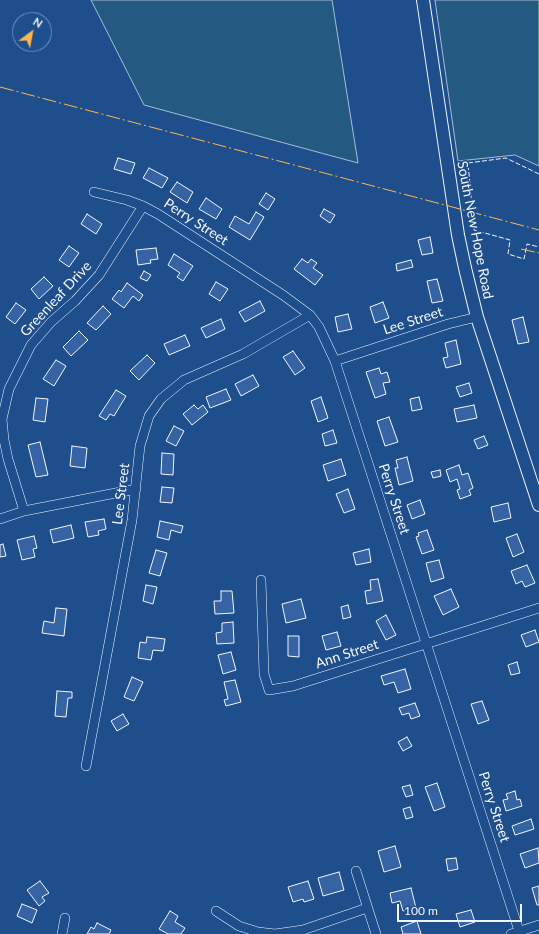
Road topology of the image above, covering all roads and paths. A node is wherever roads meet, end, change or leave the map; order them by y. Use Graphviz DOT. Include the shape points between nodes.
graph roads {
  1 [pos="424,0"];
  2 [pos="94,192"];
  3 [pos="143,206"];
  4 [pos="310,314"];
  5 [pos="477,317"];
  6 [pos="335,361"];
  7 [pos="136,489"];
  8 [pos="539,505"];
  9 [pos="24,511"];
  10 [pos="0,519"];
  11 [pos="261,580"];
  12 [pos="539,608"];
  13 [pos="425,643"];
  14 [pos="86,766"];
  15 [pos="356,871"];
  16 [pos="367,908"];
  17 [pos="216,911"];
  18 [pos="65,918"];
  19 [pos="539,925"];
  20 [pos="517,933"];
  21 [pos="62,934"];
  22 [pos="376,934"];
  1 -- 5 [label="main road, South New Hope Road" via="458,235"];
  2 -- 3 [label="street, Perry Street"];
  3 -- 4 [label="street, Perry Street"];
  3 -- 9 [label="street, Greenleaf Drive" via="99,275 31,345 9,389 2,419 4,440"];
  4 -- 6 [label="street, Perry Street"];
  4 -- 7 [label="street, Lee Street" via="256,347 184,380 169,391 155,407 144,430"];
  5 -- 6 [label="street, Lee Street"];
  5 -- 8 [label="main road, South New Hope Road"];
  6 -- 13 [label="street, Perry Street"];
  7 -- 9 [label="street"];
  7 -- 14 [label="street, Lee Street"];
  9 -- 10 [label="street"];
  11 -- 13 [label="street, Ann Street" via="264,674 269,690 293,686"];
  12 -- 13 [label="street, Ann Street"];
  13 -- 20 [label="street, Perry Street"];
  15 -- 16 [label="street"];
  16 -- 17 [label="street" via="303,930 275,934 244,928"];
  16 -- 22 [label="street"];
  18 -- 21 [label="street"];
  19 -- 20 [label="street"];
}
